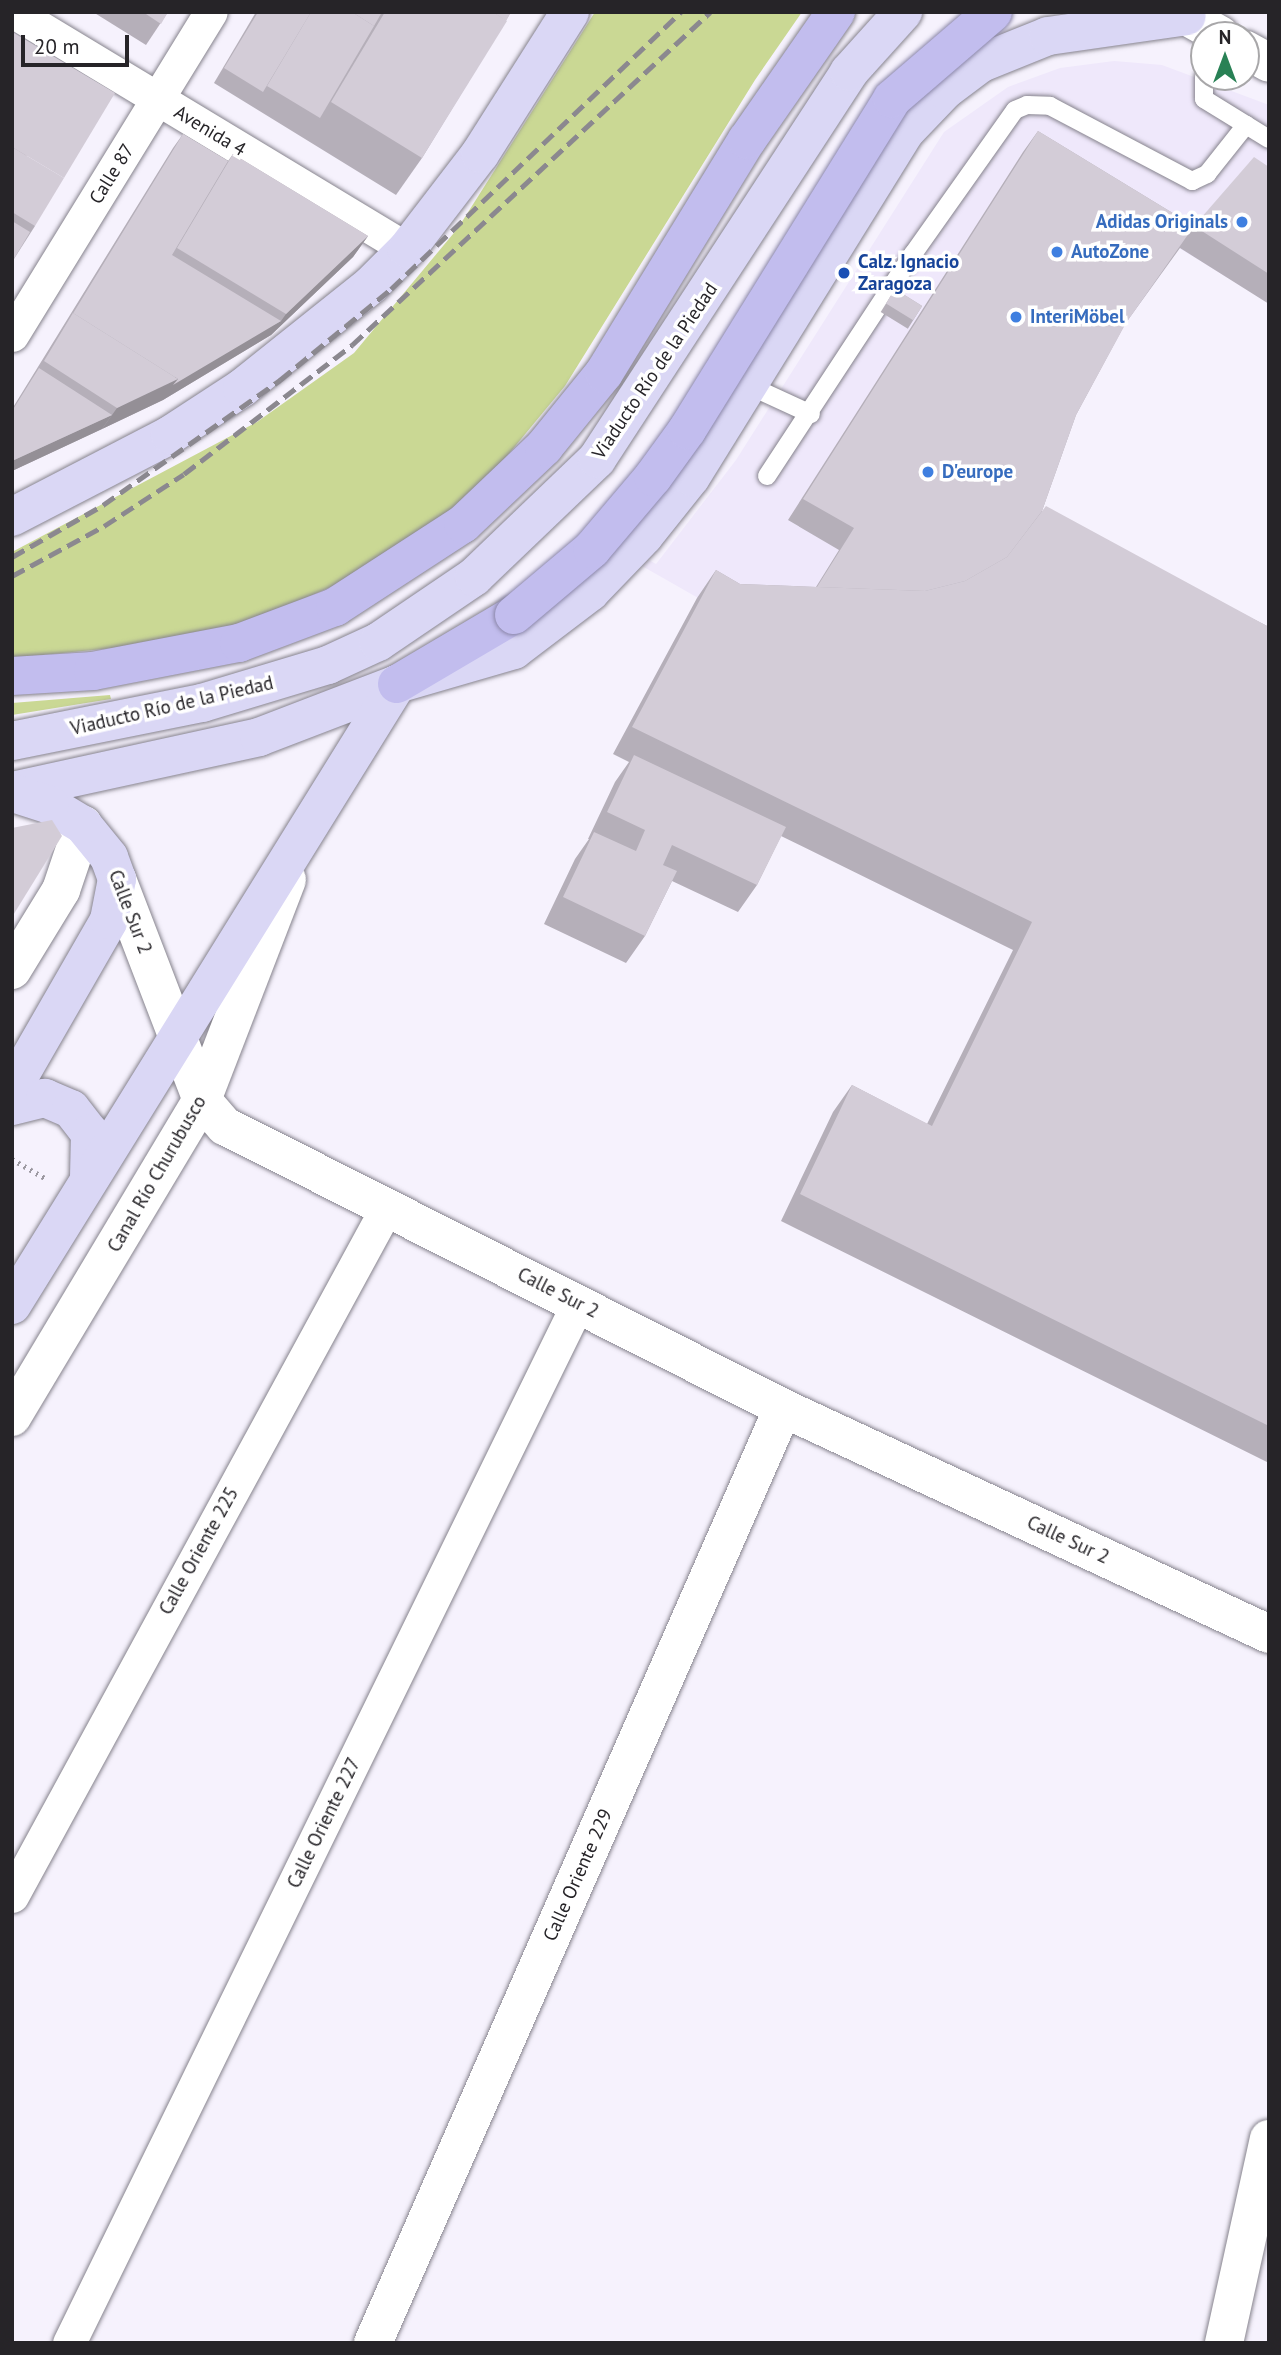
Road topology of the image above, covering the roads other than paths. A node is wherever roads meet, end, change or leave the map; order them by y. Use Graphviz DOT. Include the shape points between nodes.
graph roads {
  1 [pos="14,12"];
  2 [pos="211,12"];
  3 [pos="570,12"];
  4 [pos="836,12"];
  5 [pos="903,12"];
  6 [pos="981,12"];
  7 [pos="993,12"];
  8 [pos="1190,25"];
  9 [pos="945,90"];
  10 [pos="1204,91"];
  11 [pos="158,99"];
  12 [pos="1246,125"];
  13 [pos="1269,139"];
  14 [pos="407,249"];
  15 [pos="12,335"];
  16 [pos="750,386"];
  17 [pos="811,414"];
  18 [pos="767,475"];
  19 [pos="12,517"];
  20 [pos="12,676"];
  21 [pos="397,684"];
  22 [pos="12,741"];
  23 [pos="12,792"];
  24 [pos="83,825"];
  25 [pos="303,839"];
  26 [pos="117,879"];
  27 [pos="12,970"];
  28 [pos="179,1041"];
  29 [pos="12,1089"];
  30 [pos="202,1100"];
  31 [pos="12,1106"];
  32 [pos="89,1178"];
  33 [pos="387,1207"];
  34 [pos="578,1303"];
  35 [pos="12,1305"];
  36 [pos="783,1408"];
  37 [pos="12,1416"];
  38 [pos="1269,1633"];
  39 [pos="12,1896"];
  40 [pos="1269,2139"];
  41 [pos="69,2343"];
  42 [pos="373,2343"];
  43 [pos="1224,2343"];
  1 -- 11 [label="street, Avenida 4"];
  2 -- 11 [label="street, Calle 87"];
  3 -- 14 [label="main road" via="480,154"];
  4 -- 20 [label="highway" via="747,140 604,373 544,447 463,524 335,607 239,643 106,669"];
  5 -- 22 [label="main road, Viaducto Río de la Piedad" via="849,72 597,459 474,577 378,642 328,665 202,703"];
  6 -- 9 [label="main road"];
  7 -- 21 [label="highway, bridge" via="892,99 687,430 592,549 514,615"];
  8 -- 9 [label="main road" via="1083,30 1022,44 981,63"];
  9 -- 16 [label="main road" via="904,133"];
  10 -- 12 [label="lane" via="1204,99"];
  11 -- 14 [label="street, Avenida 4"];
  11 -- 15 [label="street, Calle 87"];
  12 -- 13 [label="lane"];
  12 -- 17 [label="lane" via="1207,174 1192,181 1050,106 1027,105 1015,110 914,254"];
  14 -- 19 [label="main road" via="371,285 242,388 94,478"];
  16 -- 17 [label="lane"];
  16 -- 21 [label="main road" via="691,477 644,536 590,592 514,650"];
  17 -- 18 [label="lane"];
  21 -- 23 [label="main road" via="259,737"];
  21 -- 25 [label="main road, Canal Río Churubusco"];
  23 -- 24 [label="main road, Calle Sur 2" via="50,805"];
  24 -- 26 [label="main road, Calle Sur 2" via="102,847"];
  24 -- 27 [label="street" via="61,890"];
  25 -- 28 [label="main road, Canal Río Churubusco"];
  25 -- 30 [label="street, Canal Río Churubusco"];
  26 -- 28 [label="street, Calle Sur 2"];
  26 -- 29 [label="main road" via="109,920"];
  28 -- 30 [label="street, Calle Sur 2"];
  28 -- 32 [label="main road, Canal Río Churubusco"];
  30 -- 33 [label="street, Calle Sur 2" via="225,1126"];
  30 -- 37 [label="street, Canal Río Churubusco"];
  31 -- 32 [label="main road" via="45,1098 71,1109 90,1133"];
  32 -- 35 [label="main road, Canal Río Churubusco"];
  33 -- 34 [label="street, Calle Sur 2"];
  33 -- 39 [label="street, Calle Oriente 225"];
  34 -- 36 [label="street, Calle Sur 2"];
  34 -- 41 [label="street, Calle Oriente 227"];
  36 -- 38 [label="street, Calle Sur 2"];
  36 -- 42 [label="street, Calle Oriente 229"];
  40 -- 43 [label="street"];
}
